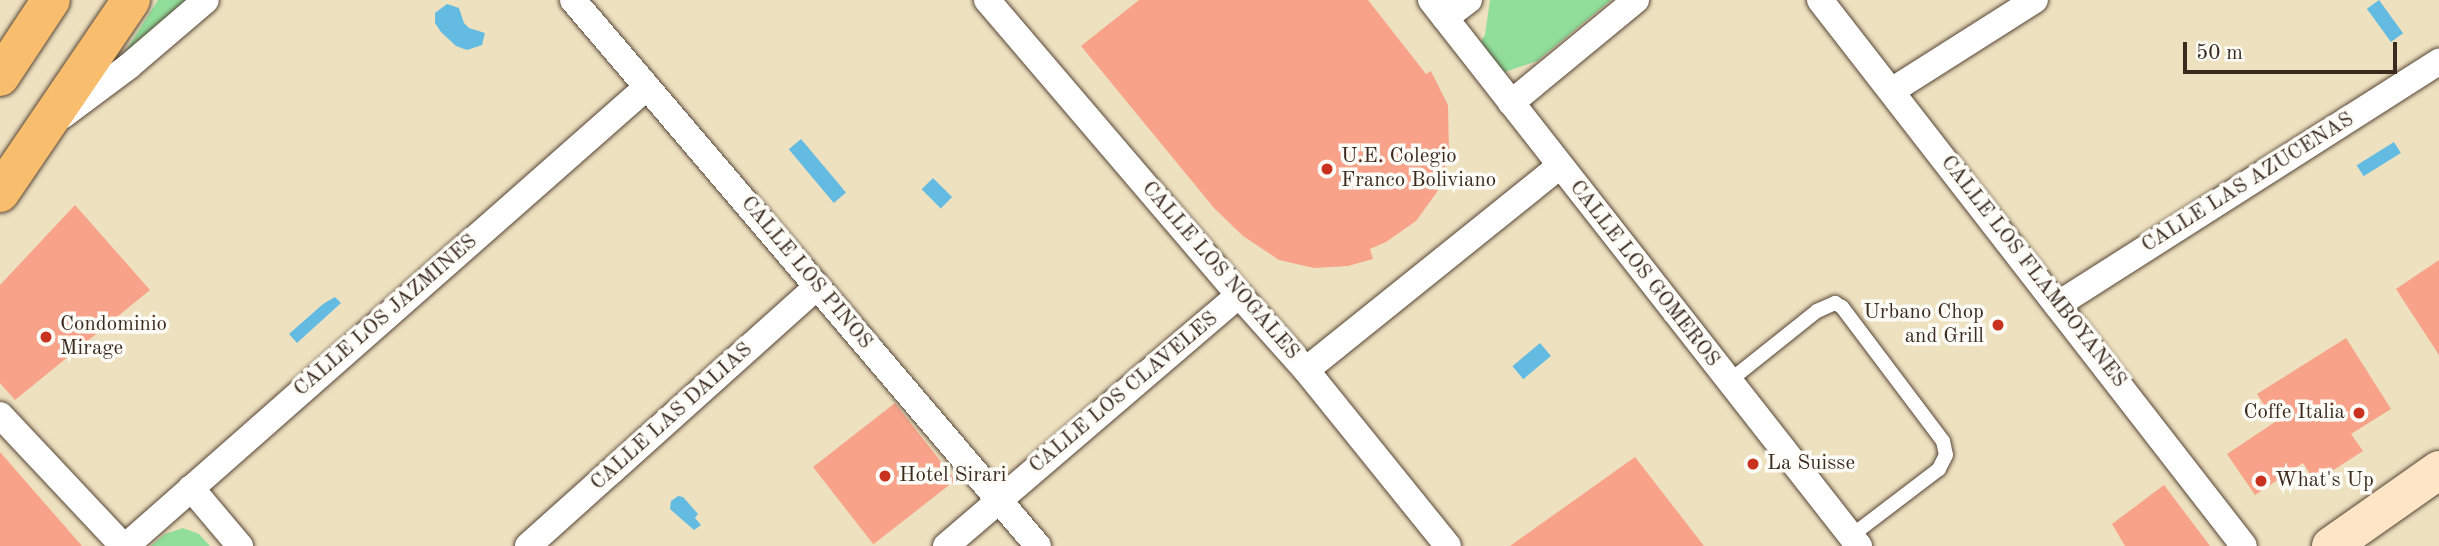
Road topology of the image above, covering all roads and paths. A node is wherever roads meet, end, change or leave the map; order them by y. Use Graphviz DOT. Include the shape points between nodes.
graph roads {
  1 [pos="51,0"];
  2 [pos="131,0"];
  3 [pos="206,0"];
  4 [pos="573,0"];
  5 [pos="987,0"];
  6 [pos="1469,0"];
  7 [pos="1636,0"];
  8 [pos="1820,0"];
  9 [pos="2035,0"];
  10 [pos="1438,9"];
  11 [pos="2439,62"];
  12 [pos="0,77"];
  13 [pos="647,87"];
  14 [pos="1893,90"];
  15 [pos="1511,103"];
  16 [pos="43,130"];
  17 [pos="1560,166"];
  18 [pos="0,193"];
  19 [pos="817,287"];
  20 [pos="1238,295"];
  21 [pos="2057,304"];
  22 [pos="1306,370"];
  23 [pos="1728,382"];
  24 [pos="0,415"];
  25 [pos="2439,470"];
  26 [pos="191,488"];
  27 [pos="999,499"];
  28 [pos="1855,541"];
  29 [pos="2343,541"];
  30 [pos="124,546"];
  31 [pos="240,546"];
  32 [pos="527,546"];
  33 [pos="946,546"];
  34 [pos="1038,546"];
  35 [pos="1448,546"];
  36 [pos="2244,546"];
  1 -- 12 [label="highway"];
  2 -- 16 [label="highway"];
  3 -- 16 [label="street" via="129,66"];
  4 -- 13 [label="street, CALLE LOS PINOS"];
  5 -- 20 [label="street, CALLE LOS NOGALES"];
  6 -- 10 [label="street"];
  7 -- 15 [label="street"];
  8 -- 14 [label="street, CALLE LOS FLAMBOYANES"];
  9 -- 14 [label="street"];
  10 -- 15 [label="street, CALLE LOS GOMEROS"];
  11 -- 21 [label="street, CALLE LAS AZUCENAS"];
  13 -- 19 [label="street, CALLE LOS PINOS"];
  13 -- 26 [label="street, CALLE LOS JAZMINES"];
  14 -- 21 [label="street, CALLE LOS FLAMBOYANES"];
  15 -- 17 [label="street, CALLE LOS GOMEROS"];
  16 -- 18 [label="highway"];
  17 -- 22 [label="street"];
  17 -- 23 [label="street, CALLE LOS GOMEROS"];
  19 -- 27 [label="street, CALLE LOS PINOS"];
  19 -- 32 [label="street, CALLE LAS DALIAS"];
  20 -- 22 [label="street, CALLE LOS NOGALES"];
  20 -- 27 [label="street, CALLE LOS CLAVELES"];
  21 -- 36 [label="street, CALLE LOS FLAMBOYANES"];
  22 -- 35 [label="street, CALLE LOS NOGALES"];
  23 -- 28 [label="street, CALLE LOS GOMEROS"];
  23 -- 28 [label="lane" via="1817,311 1835,303 1842,307 1943,441 1946,455 1940,469"];
  24 -- 30 [label="street"];
  25 -- 29 [label="street"];
  26 -- 30 [label="street, CALLE LOS JAZMINES"];
  26 -- 31 [label="street"];
  27 -- 33 [label="street, CALLE LOS CLAVELES"];
  27 -- 34 [label="street, CALLE LOS PINOS"];
}
